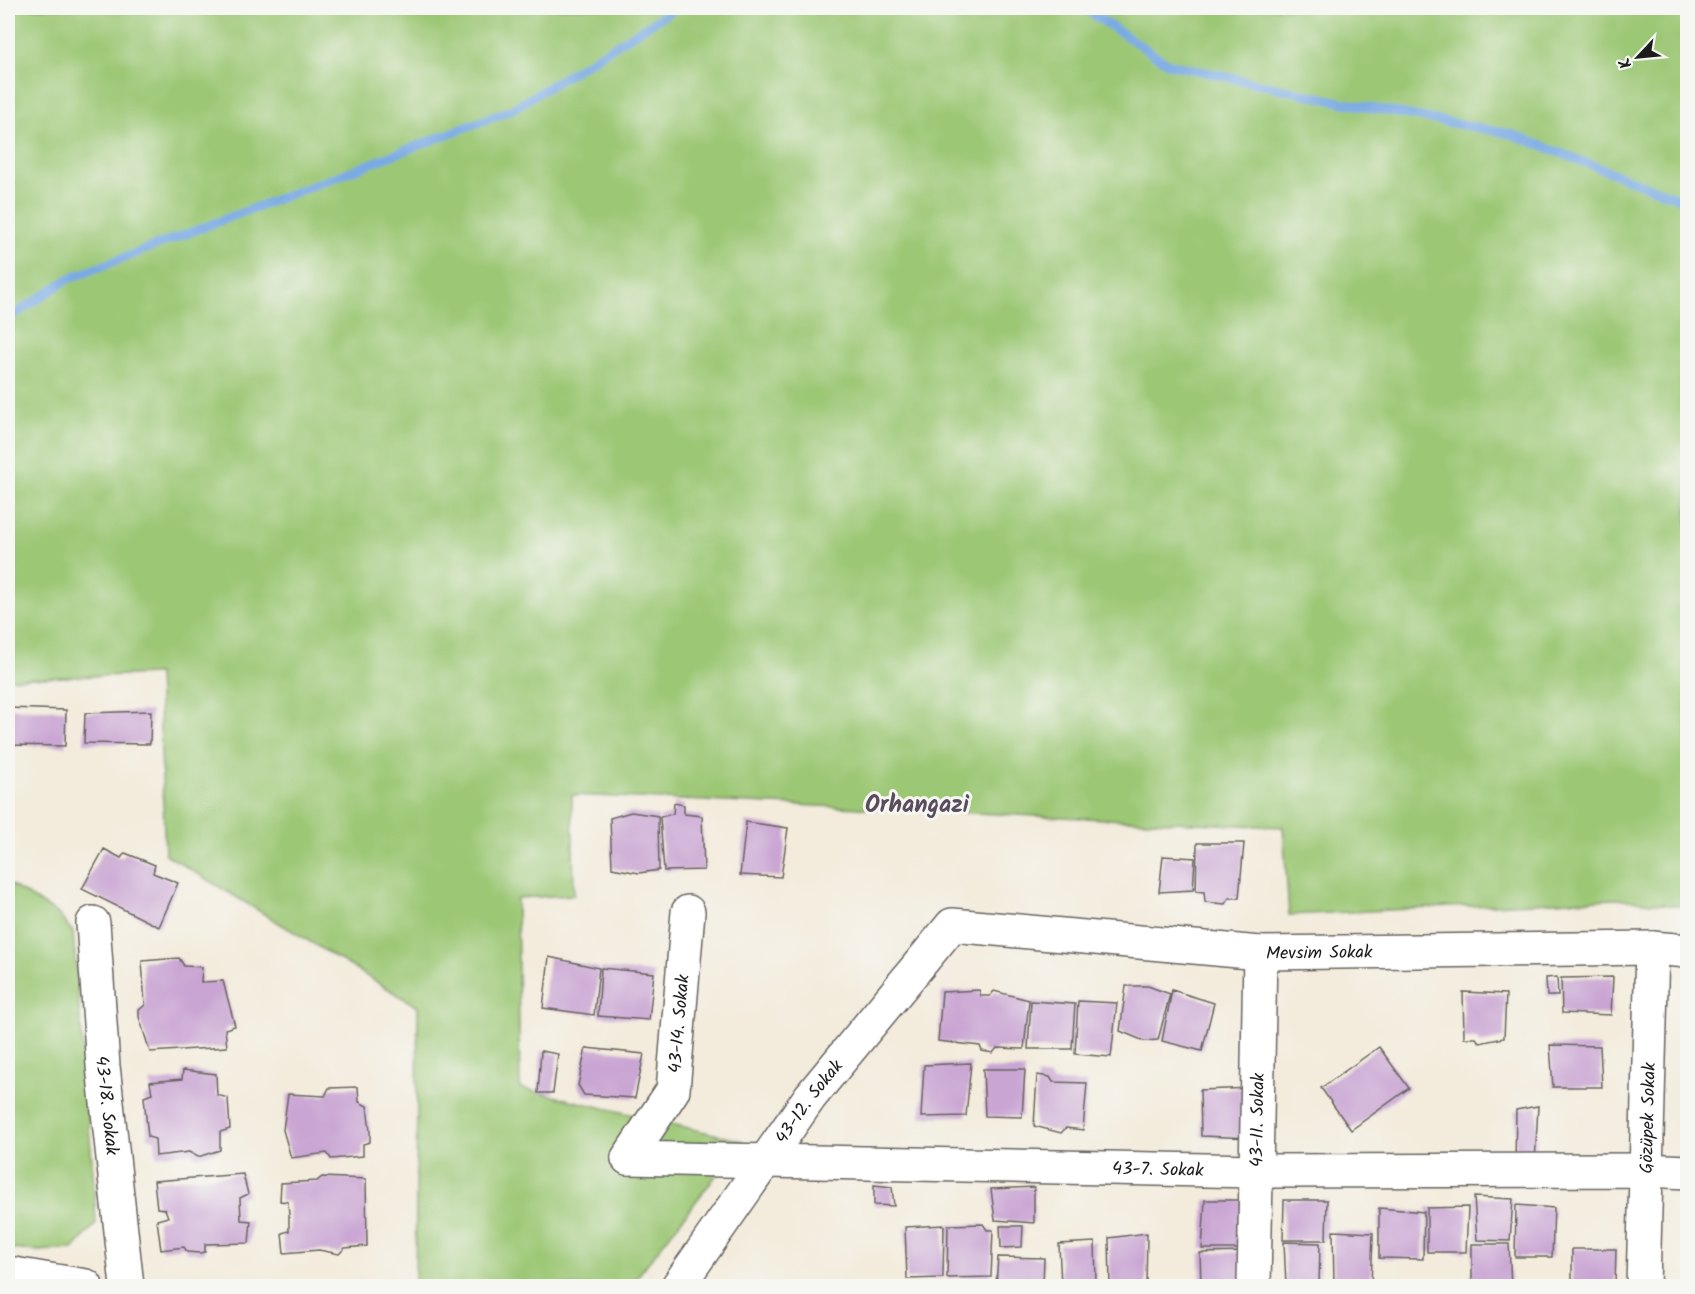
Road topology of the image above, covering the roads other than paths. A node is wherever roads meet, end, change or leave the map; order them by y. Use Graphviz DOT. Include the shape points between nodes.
graph roads {
  1 [pos="688,912"];
  2 [pos="93,923"];
  3 [pos="952,925"];
  4 [pos="1652,948"];
  5 [pos="1688,951"];
  6 [pos="1260,953"];
  7 [pos="628,1158"];
  8 [pos="766,1161"];
  9 [pos="1646,1170"];
  10 [pos="1255,1171"];
  11 [pos="1688,1172"];
  12 [pos="8,1274"];
  13 [pos="86,1287"];
  14 [pos="127,1287"];
  15 [pos="678,1287"];
  16 [pos="1254,1287"];
  17 [pos="1643,1287"];
  1 -- 7 [label="street, 43-14. Sokak" via="673,1090"];
  2 -- 14 [label="street, 43-18. Sokak" via="103,1066"];
  3 -- 6 [label="street, Mevsim Sokak"];
  3 -- 8 [label="street, 43-12. Sokak" via="810,1097"];
  4 -- 5 [label="street, Mevsim Sokak"];
  4 -- 6 [label="street, Mevsim Sokak"];
  4 -- 9 [label="street, Gözüpek Sokak"];
  6 -- 10 [label="street, 43-11. Sokak"];
  7 -- 8 [label="street, 43-7. Sokak"];
  8 -- 10 [label="street, 43-7. Sokak"];
  8 -- 15 [label="street, 43-12. Sokak"];
  9 -- 10 [label="street, 43-7. Sokak"];
  9 -- 11 [label="street, 43-7. Sokak"];
  9 -- 17 [label="street, Gözüpek Sokak"];
  10 -- 16 [label="street, 43-11. Sokak"];
  12 -- 13 [label="street"];
}
